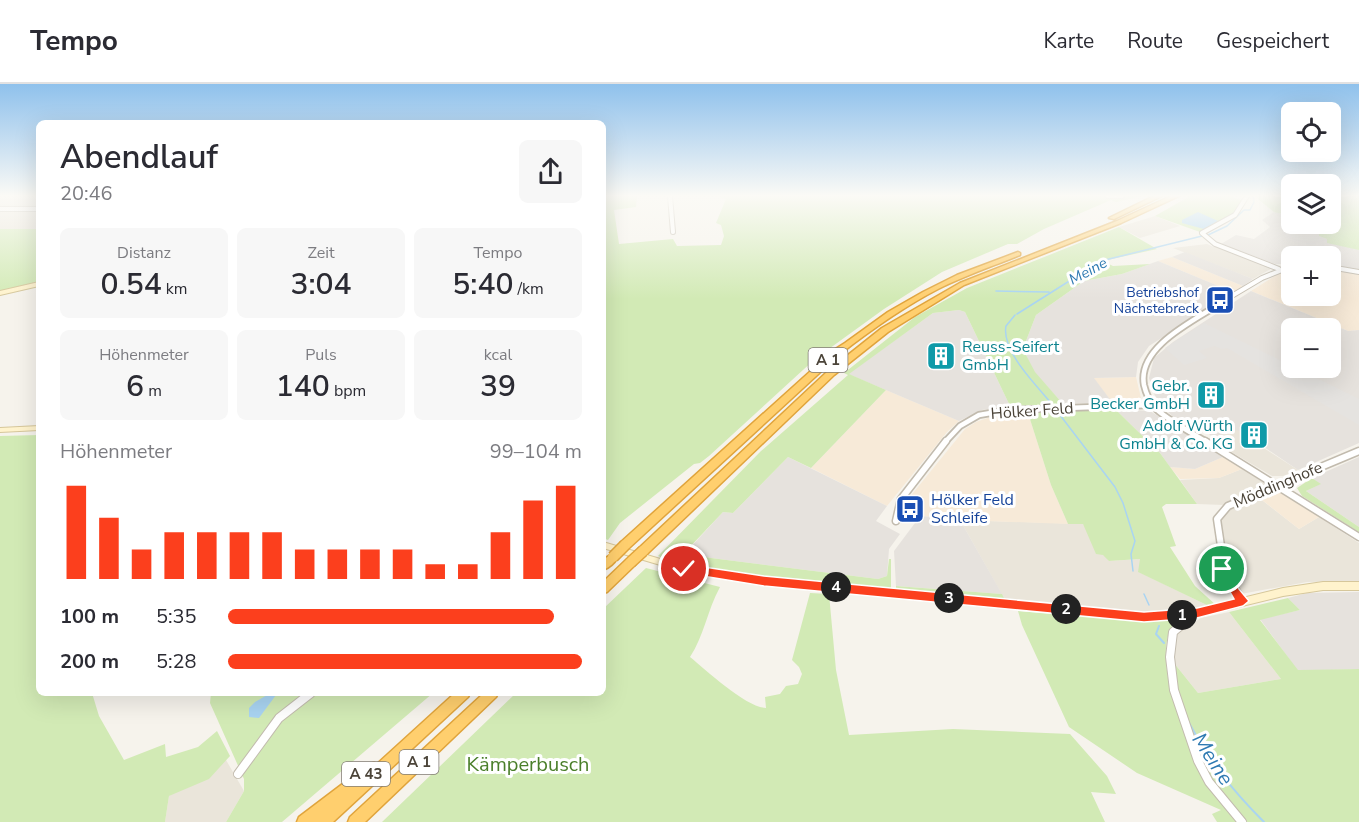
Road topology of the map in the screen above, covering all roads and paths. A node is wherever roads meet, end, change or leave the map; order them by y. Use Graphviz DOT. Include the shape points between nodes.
graph roads {
  1 [pos="1082,230"];
  2 [pos="1096,230"];
  3 [pos="1207,230"];
  4 [pos="1279,269"];
  5 [pos="1341,269"];
  6 [pos="1359,273"];
  7 [pos="960,280"];
  8 [pos="36,285"];
  9 [pos="0,293"];
  10 [pos="1152,405"];
  11 [pos="36,428"];
  12 [pos="0,430"];
  13 [pos="1359,451"];
  14 [pos="1278,486"];
  15 [pos="896,521"];
  16 [pos="1359,537"];
  17 [pos="606,546"];
  18 [pos="606,563"];
  19 [pos="606,586"];
  20 [pos="1359,586"];
  21 [pos="1243,601"];
  22 [pos="1197,613"];
  23 [pos="306,696"];
  24 [pos="461,696"];
  25 [pos="489,696"];
  26 [pos="418,735"];
  27 [pos="238,774"];
  28 [pos="304,822"];
  29 [pos="323,822"];
  30 [pos="355,822"];
  31 [pos="1242,822"];
  1 -- 7 [label="highway, A 1"];
  2 -- 7 [label="highway, A 1"];
  3 -- 4 [label="street" via="1202,233 1215,244"];
  4 -- 10 [label="street" via="1167,339 1149,355 1143,370"];
  5 -- 6 [label="street"];
  7 -- 18 [label="highway, A 1, bridge" via="925,293 837,352"];
  7 -- 19 [label="highway, A 1, bridge" via="858,350"];
  8 -- 9 [label="main road"];
  10 -- 14 [label="street"];
  10 -- 15 [label="street, Hölker Feld" via="1008,410 969,420 950,436 902,499"];
  11 -- 12 [label="main road"];
  13 -- 14 [label="street, Möddinghofe"];
  14 -- 16 [label="street"];
  14 -- 21 [label="street, Möddinghofe" via="1227,506 1217,519 1222,569"];
  17 -- 22 [label="main road" via="684,569 764,581 1144,617"];
  20 -- 21 [label="main road" via="1323,586"];
  21 -- 22 [label="main road"];
  22 -- 31 [label="street" via="1173,632 1170,657 1174,690 1198,761 1209,782"];
  23 -- 27 [label="street" via="278,717"];
  24 -- 26 [label="highway, A 1"];
  25 -- 30 [label="highway, A 1"];
  26 -- 28 [label="highway, A 43"];
  26 -- 29 [label="highway, A 1"];
}
